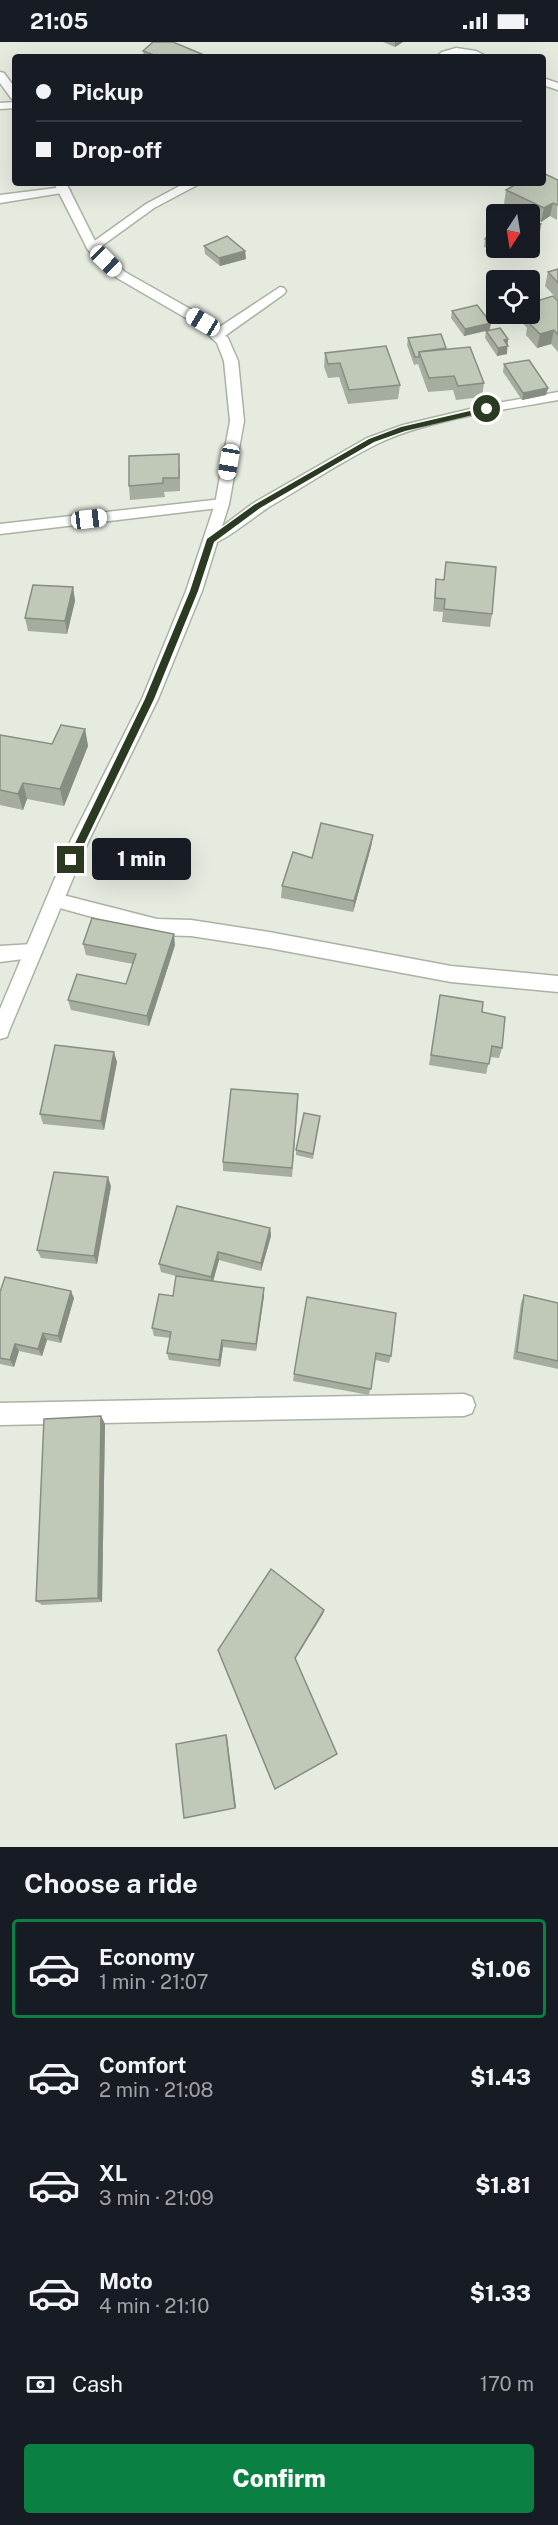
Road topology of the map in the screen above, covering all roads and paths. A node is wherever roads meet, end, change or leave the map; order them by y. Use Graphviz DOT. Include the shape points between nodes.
graph roads {
  1 [pos="445,54"];
  2 [pos="471,54"];
  3 [pos="0,75"];
  4 [pos="12,92"];
  5 [pos="188,186"];
  6 [pos="62,187"];
  7 [pos="0,199"];
  8 [pos="92,247"];
  9 [pos="280,291"];
  10 [pos="217,335"];
  11 [pos="558,396"];
  12 [pos="222,504"];
  13 [pos="0,529"];
  14 [pos="210,541"];
  15 [pos="54,900"];
  16 [pos="33,952"];
  17 [pos="0,954"];
  18 [pos="558,984"];
  19 [pos="0,1031"];
  20 [pos="464,1405"];
  21 [pos="0,1414"];
  1 -- 2 [label="street"];
  3 -- 4 [label="street"];
  5 -- 8 [label="street" via="150,206"];
  6 -- 7 [label="street"];
  6 -- 8 [label="street"];
  8 -- 10 [label="street" via="121,275 203,322"];
  9 -- 10 [label="street"];
  10 -- 12 [label="street" via="231,361 237,421"];
  11 -- 14 [label="street" via="403,429 372,441 257,507"];
  12 -- 13 [label="street"];
  12 -- 14 [label="street"];
  14 -- 15 [label="street" via="150,699"];
  15 -- 16 [label="street"];
  15 -- 18 [label="street" via="157,927 269,940 451,974"];
  16 -- 17 [label="street"];
  16 -- 19 [label="street"];
  20 -- 21 [label="street"];
}
